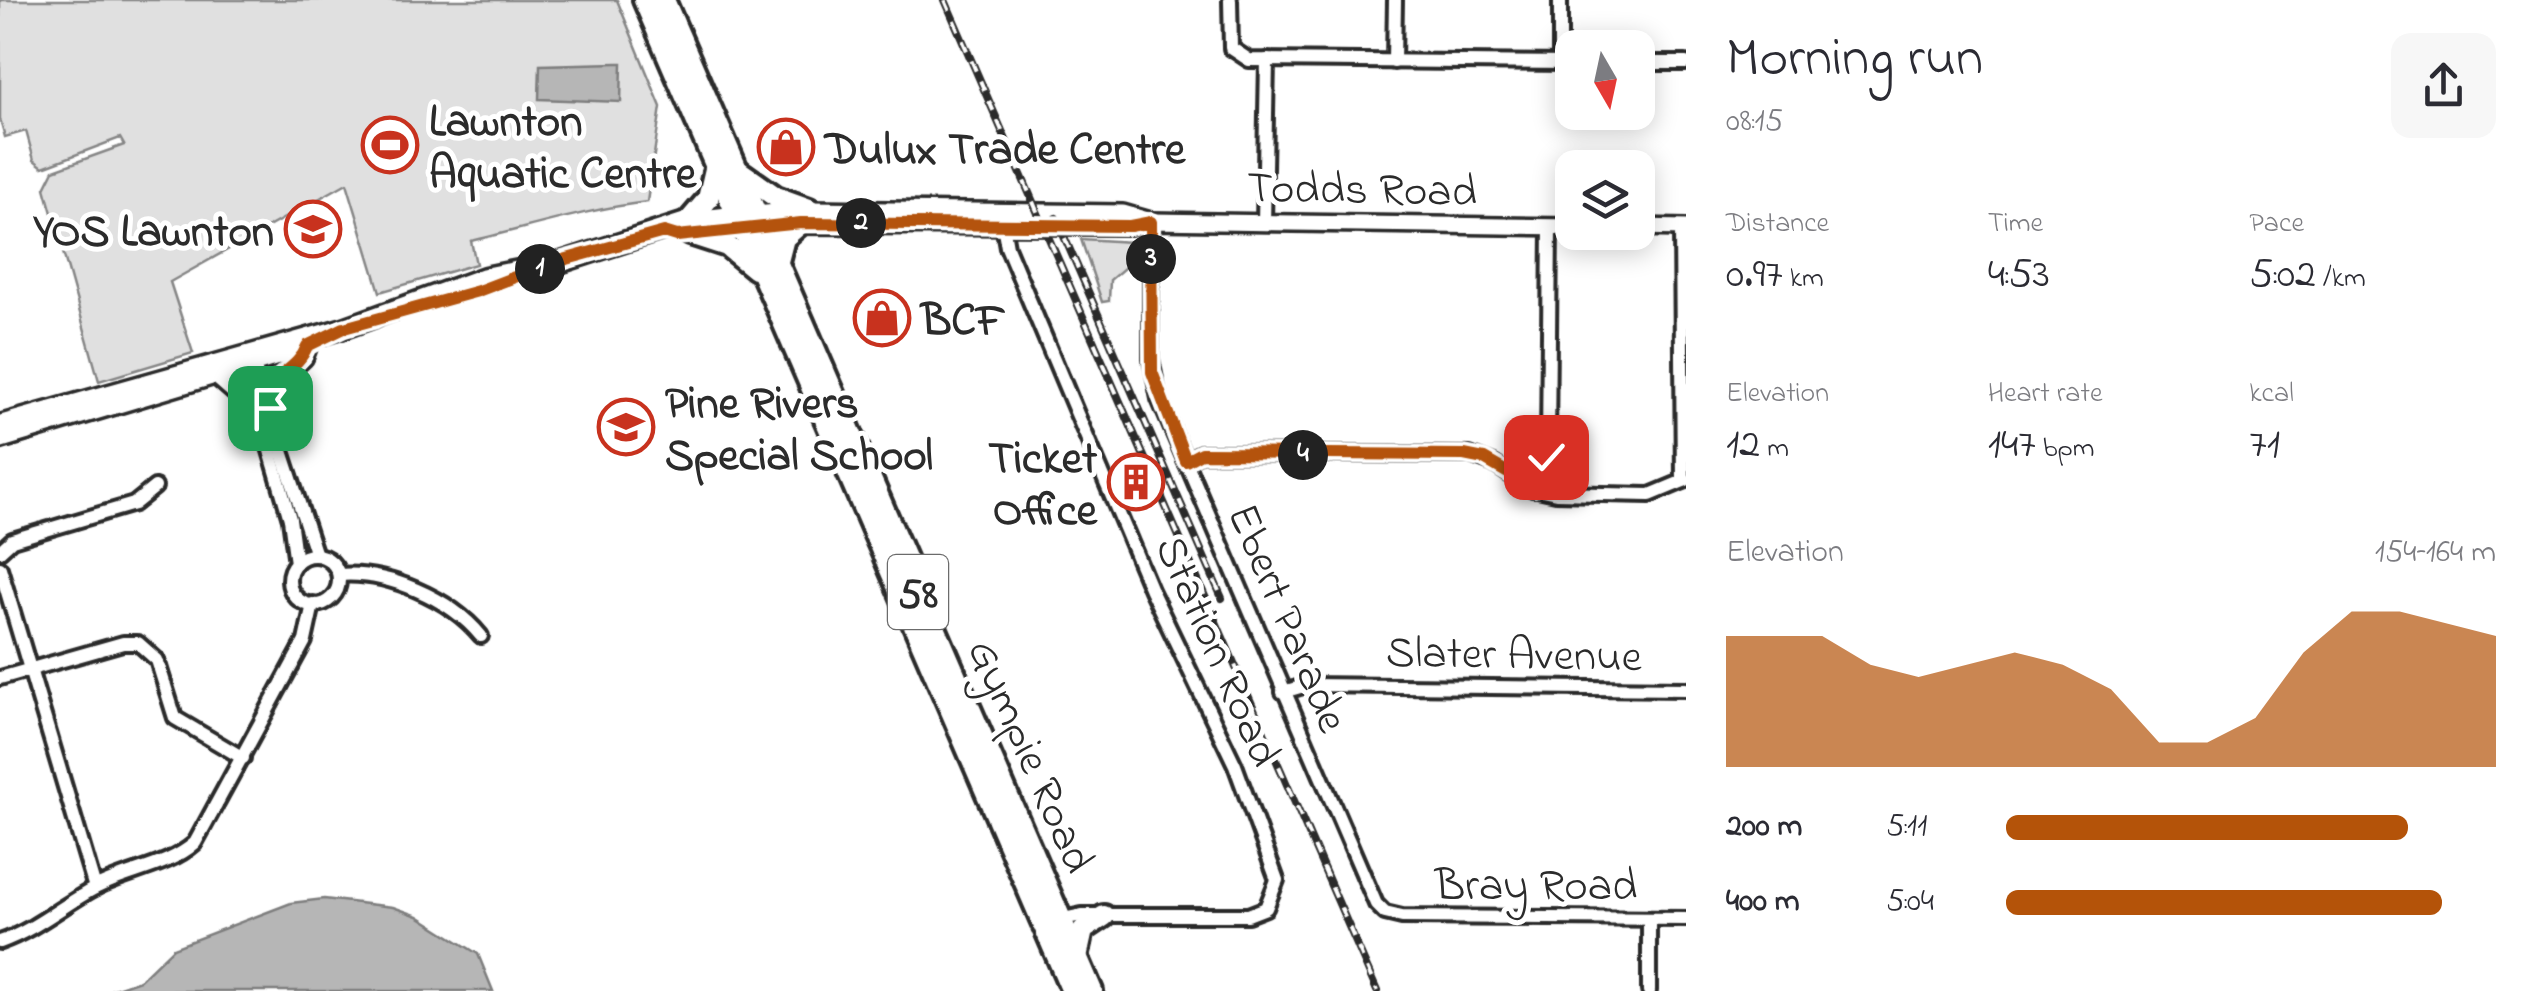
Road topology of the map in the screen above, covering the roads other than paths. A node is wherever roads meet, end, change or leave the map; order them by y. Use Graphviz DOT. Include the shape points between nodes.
graph roads {
  1 [pos="644,0"];
  2 [pos="664,0"];
  3 [pos="1230,0"];
  4 [pos="1395,0"];
  5 [pos="1560,0"];
  6 [pos="1563,30"];
  7 [pos="1267,60"];
  8 [pos="1394,62"];
  9 [pos="1555,63"];
  10 [pos="1655,63"];
  11 [pos="1686,63"];
  12 [pos="715,169"];
  13 [pos="737,170"];
  14 [pos="805,216"];
  15 [pos="1002,218"];
  16 [pos="748,220"];
  17 [pos="1151,222"];
  18 [pos="1264,223"];
  19 [pos="1550,226"];
  20 [pos="1555,226"];
  21 [pos="689,228"];
  22 [pos="1655,228"];
  23 [pos="1684,228"];
  24 [pos="769,269"];
  25 [pos="344,328"];
  26 [pos="307,346"];
  27 [pos="248,360"];
  28 [pos="218,375"];
  29 [pos="265,392"];
  30 [pos="256,409"];
  31 [pos="0,424"];
  32 [pos="0,439"];
  33 [pos="1186,461"];
  34 [pos="1684,480"];
  35 [pos="155,487"];
  36 [pos="1534,488"];
  37 [pos="0,552"];
  38 [pos="316,555"];
  39 [pos="296,563"];
  40 [pos="0,568"];
  41 [pos="339,575"];
  42 [pos="314,604"];
  43 [pos="481,636"];
  44 [pos="29,670"];
  45 [pos="0,678"];
  46 [pos="1686,690"];
  47 [pos="1283,692"];
  48 [pos="242,758"];
  49 [pos="95,888"];
  50 [pos="1385,913"];
  51 [pos="1104,916"];
  52 [pos="1649,918"];
  53 [pos="1686,919"];
  54 [pos="1052,923"];
  55 [pos="0,942"];
  56 [pos="1077,957"];
  57 [pos="1072,991"];
  58 [pos="1092,991"];
  59 [pos="1649,991"];
  1 -- 12 [label="highway, Gympie Road / 58"];
  2 -- 13 [label="highway, Gympie Road / 58"];
  3 -- 7 [label="street" via="1233,52"];
  4 -- 8 [label="street"];
  5 -- 6 [label="street"];
  7 -- 8 [label="street"];
  7 -- 18 [label="street"];
  8 -- 9 [label="street"];
  10 -- 11 [label="street"];
  12 -- 16 [label="highway, Gympie Road / 58"];
  12 -- 21 [label="highway" via="708,200"];
  13 -- 14 [label="highway"];
  13 -- 16 [label="highway, Gympie Road / 58"];
  14 -- 15 [label="street, Todds Road"];
  14 -- 16 [label="street, Todds Road"];
  14 -- 24 [label="highway" via="784,238"];
  15 -- 17 [label="street, Todds Road" via="1130,213"];
  15 -- 51 [label="street, Station Road" via="1008,247 1140,563 1235,765 1276,871 1275,896 1248,916"];
  16 -- 21 [label="main road"];
  16 -- 24 [label="highway, Gympie Road / 58"];
  17 -- 18 [label="street, Todds Road"];
  17 -- 33 [label="street, Ebert Parade" via="1152,372"];
  18 -- 19 [label="street, Todds Road"];
  19 -- 20 [label="street, Todds Road"];
  19 -- 36 [label="street" via="1548,445"];
  21 -- 24 [label="highway"];
  21 -- 25 [label="main road" via="470,281"];
  22 -- 23 [label="street"];
  23 -- 34 [label="street"];
  24 -- 54 [label="highway, Gympie Road / 58"];
  25 -- 26 [label="main road"];
  25 -- 27 [label="main road"];
  26 -- 27 [label="main road"];
  26 -- 29 [label="main road" via="303,358"];
  27 -- 28 [label="main road"];
  27 -- 29 [label="street"];
  27 -- 30 [label="street"];
  27 -- 31 [label="main road"];
  28 -- 30 [label="main road"];
  28 -- 32 [label="main road"];
  29 -- 38 [label="street"];
  30 -- 39 [label="street" via="290,519"];
  33 -- 36 [label="street" via="1201,453 1464,455"];
  33 -- 47 [label="street, Ebert Parade"];
  34 -- 36 [label="street" via="1650,495"];
  35 -- 37 [label="street" via="134,504 12,540"];
  38 -- 39 [label="street"];
  38 -- 41 [label="street" via="333,563"];
  39 -- 42 [label="street" via="290,585 298,599"];
  40 -- 44 [label="street"];
  41 -- 42 [label="street" via="331,598"];
  41 -- 43 [label="street" via="388,579 458,612"];
  42 -- 48 [label="street" via="306,640"];
  44 -- 45 [label="street"];
  44 -- 48 [label="street" via="138,643 157,660 174,718"];
  44 -- 49 [label="street"];
  46 -- 47 [label="street, Slater Avenue" via="1304,685"];
  47 -- 50 [label="street, Ebert Parade"];
  48 -- 49 [label="street" via="195,843"];
  49 -- 55 [label="street"];
  50 -- 52 [label="street, Bray Road"];
  51 -- 54 [label="street, Station Road"];
  51 -- 56 [label="highway" via="1083,930"];
  52 -- 53 [label="street, Bray Road"];
  52 -- 59 [label="street"];
  54 -- 56 [label="highway, Gympie Road / 58"];
  54 -- 57 [label="highway, Gympie Road / 58"];
  56 -- 58 [label="highway, Gympie Road / 58"];
}
